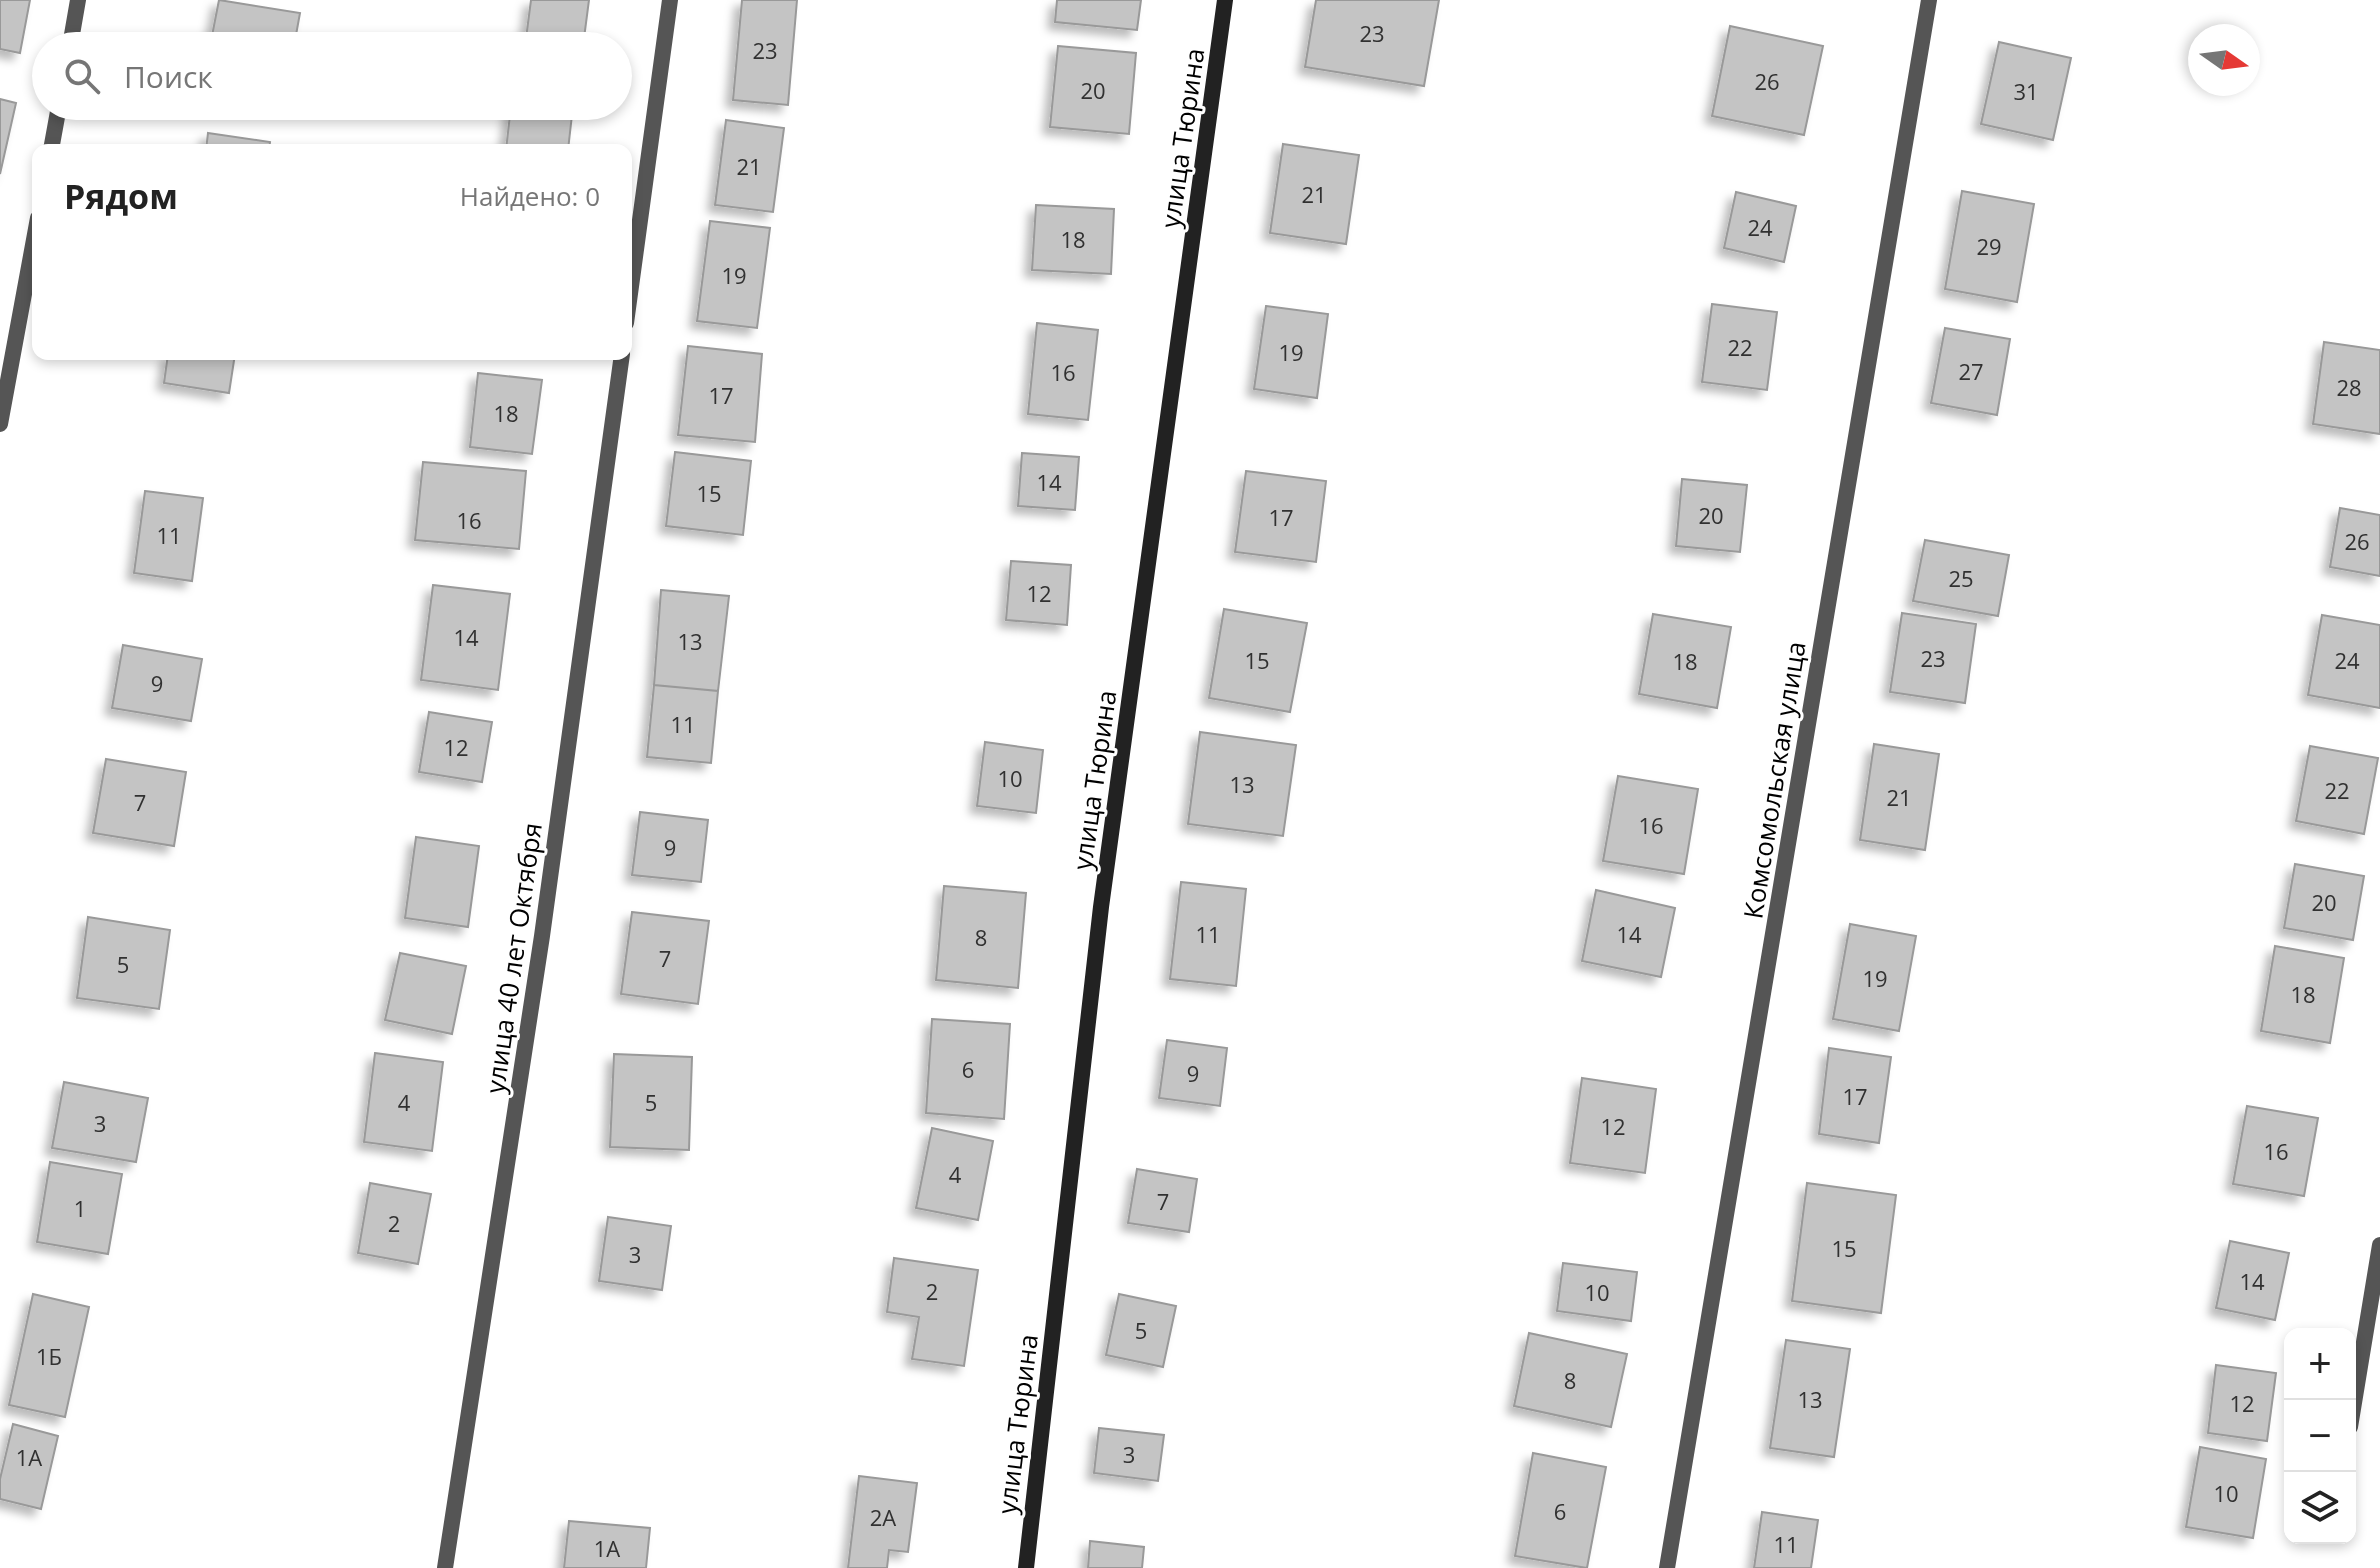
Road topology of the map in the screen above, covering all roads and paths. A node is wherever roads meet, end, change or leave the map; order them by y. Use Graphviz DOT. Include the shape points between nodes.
graph roads {
  1 [pos="78,0"];
  2 [pos="670,0"];
  3 [pos="1225,0"];
  4 [pos="1929,0"];
  5 [pos="72,32"];
  6 [pos="56,120"];
  7 [pos="52,144"];
  8 [pos="32,251"];
  9 [pos="632,279"];
  10 [pos="621,360"];
  11 [pos="0,424"];
  12 [pos="2380,1245"];
  13 [pos="2354,1400"];
  14 [pos="445,1568"];
  15 [pos="1026,1568"];
  16 [pos="1667,1568"];
  1 -- 5 [label="street"];
  2 -- 9 [label="street"];
  3 -- 15 [label="street, улица Тюрина" via="1101,907"];
  4 -- 16 [label="street, Комсомольская улица"];
  6 -- 7 [label="street"];
  8 -- 11 [label="street"];
  10 -- 14 [label="street, улица 40 лет Октября" via="542,936"];
  12 -- 13 [label="street"];
}
